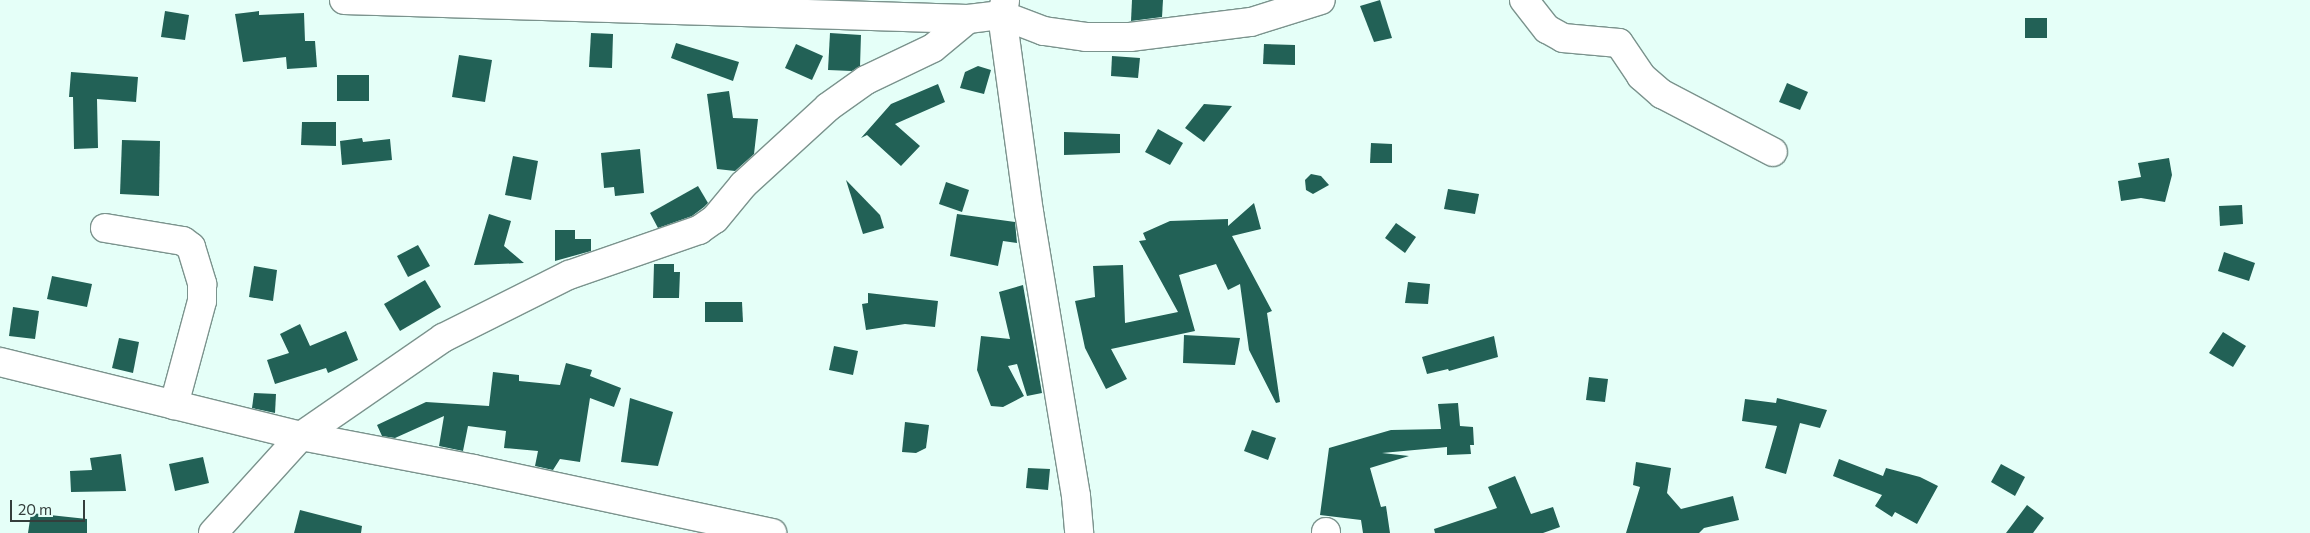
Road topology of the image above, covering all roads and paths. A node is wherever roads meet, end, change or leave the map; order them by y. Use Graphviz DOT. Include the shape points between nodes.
graph roads {
  1 [pos="344,0"];
  2 [pos="1321,0"];
  3 [pos="1524,0"];
  4 [pos="1004,8"];
  5 [pos="968,19"];
  6 [pos="1773,152"];
  7 [pos="105,228"];
  8 [pos="0,362"];
  9 [pos="174,405"];
  10 [pos="301,436"];
  11 [pos="214,533"];
  12 [pos="772,533"];
  13 [pos="1079,533"];
  1 -- 5 [label="street"];
  2 -- 4 [label="street" via="1251,22 1130,37 1086,37 1044,31"];
  3 -- 6 [label="street" via="1547,29 1563,38 1619,43 1641,76 1662,94"];
  4 -- 5 [label="street"];
  4 -- 13 [label="street" via="1029,212 1076,496"];
  5 -- 10 [label="street" via="933,48 866,80 828,107 743,185 715,219 699,230 569,274 524,294 443,338"];
  7 -- 9 [label="street" via="183,242 191,247 202,284 202,301"];
  8 -- 9 [label="street"];
  9 -- 10 [label="street"];
  10 -- 11 [label="street"];
  10 -- 12 [label="street" via="474,469"];
}
